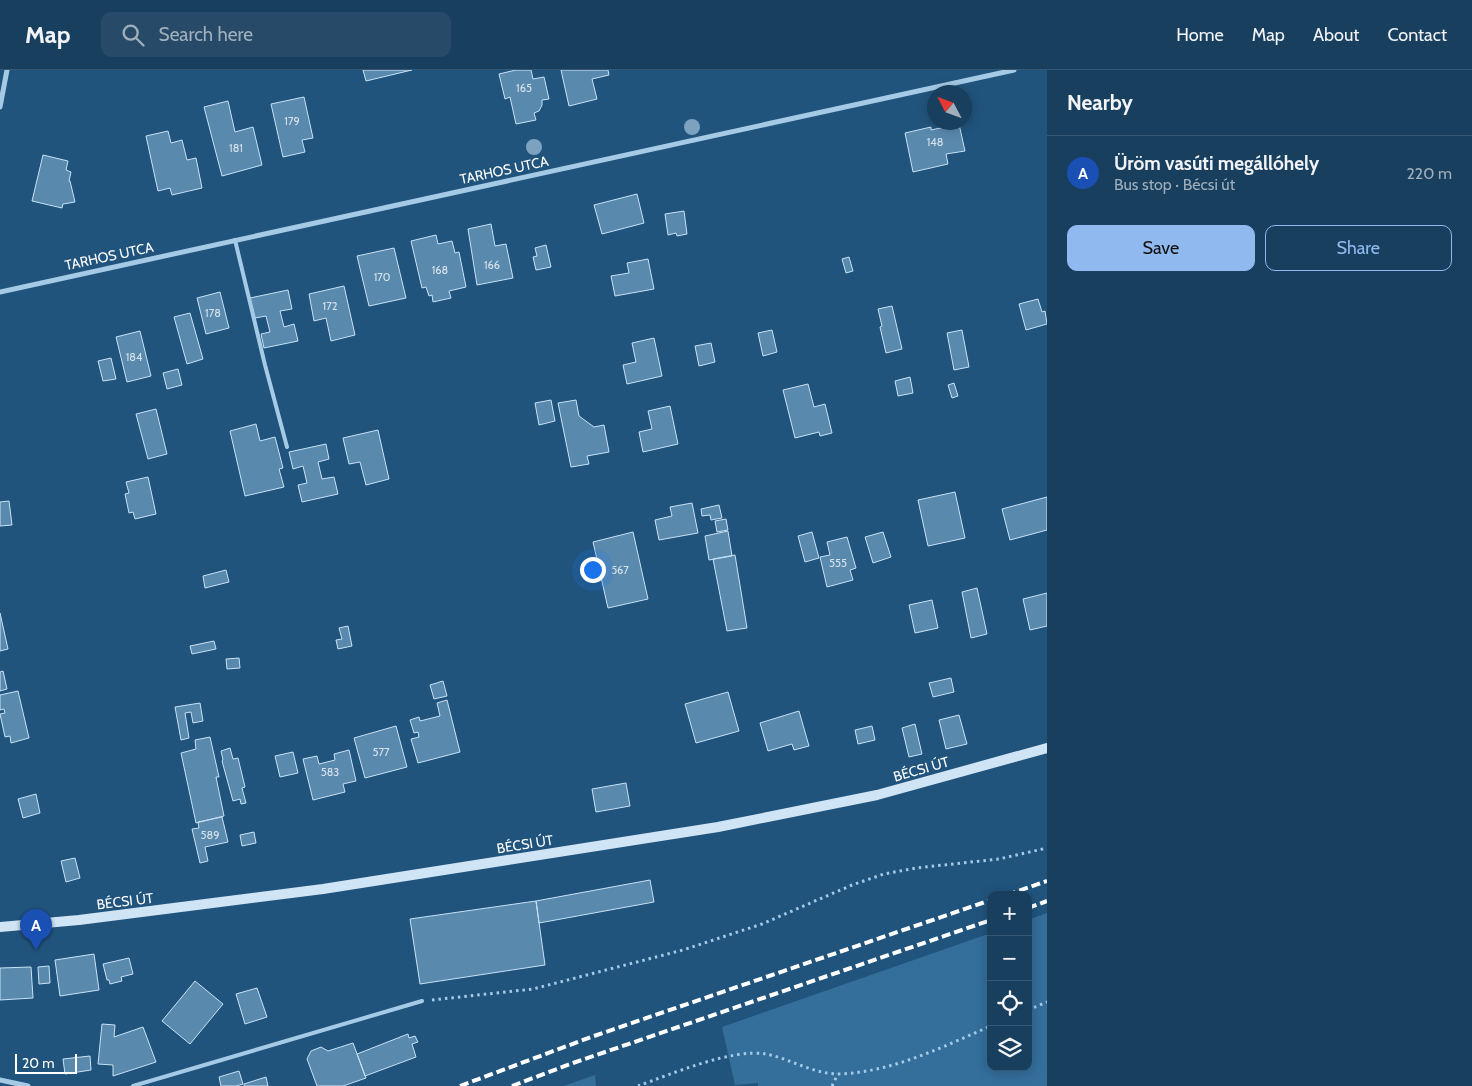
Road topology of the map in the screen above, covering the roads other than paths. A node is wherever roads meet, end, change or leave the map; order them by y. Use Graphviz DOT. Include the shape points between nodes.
graph roads {
  1 [pos="7,70"];
  2 [pos="1014,70"];
  3 [pos="0,107"];
  4 [pos="235,240"];
  5 [pos="0,292"];
  6 [pos="287,447"];
  7 [pos="1047,748"];
  8 [pos="0,928"];
  9 [pos="422,1001"];
  10 [pos="0,1080"];
  11 [pos="28,1086"];
  12 [pos="133,1086"];
  1 -- 3 [label="street"];
  2 -- 4 [label="street, TARHOS UTCA"];
  4 -- 5 [label="street, TARHOS UTCA"];
  4 -- 6 [label="lane"];
  7 -- 8 [label="street, BÉCSI ÚT" via="876,795 718,827 323,889"];
  9 -- 12 [label="lane"];
  10 -- 11 [label="street"];
}
